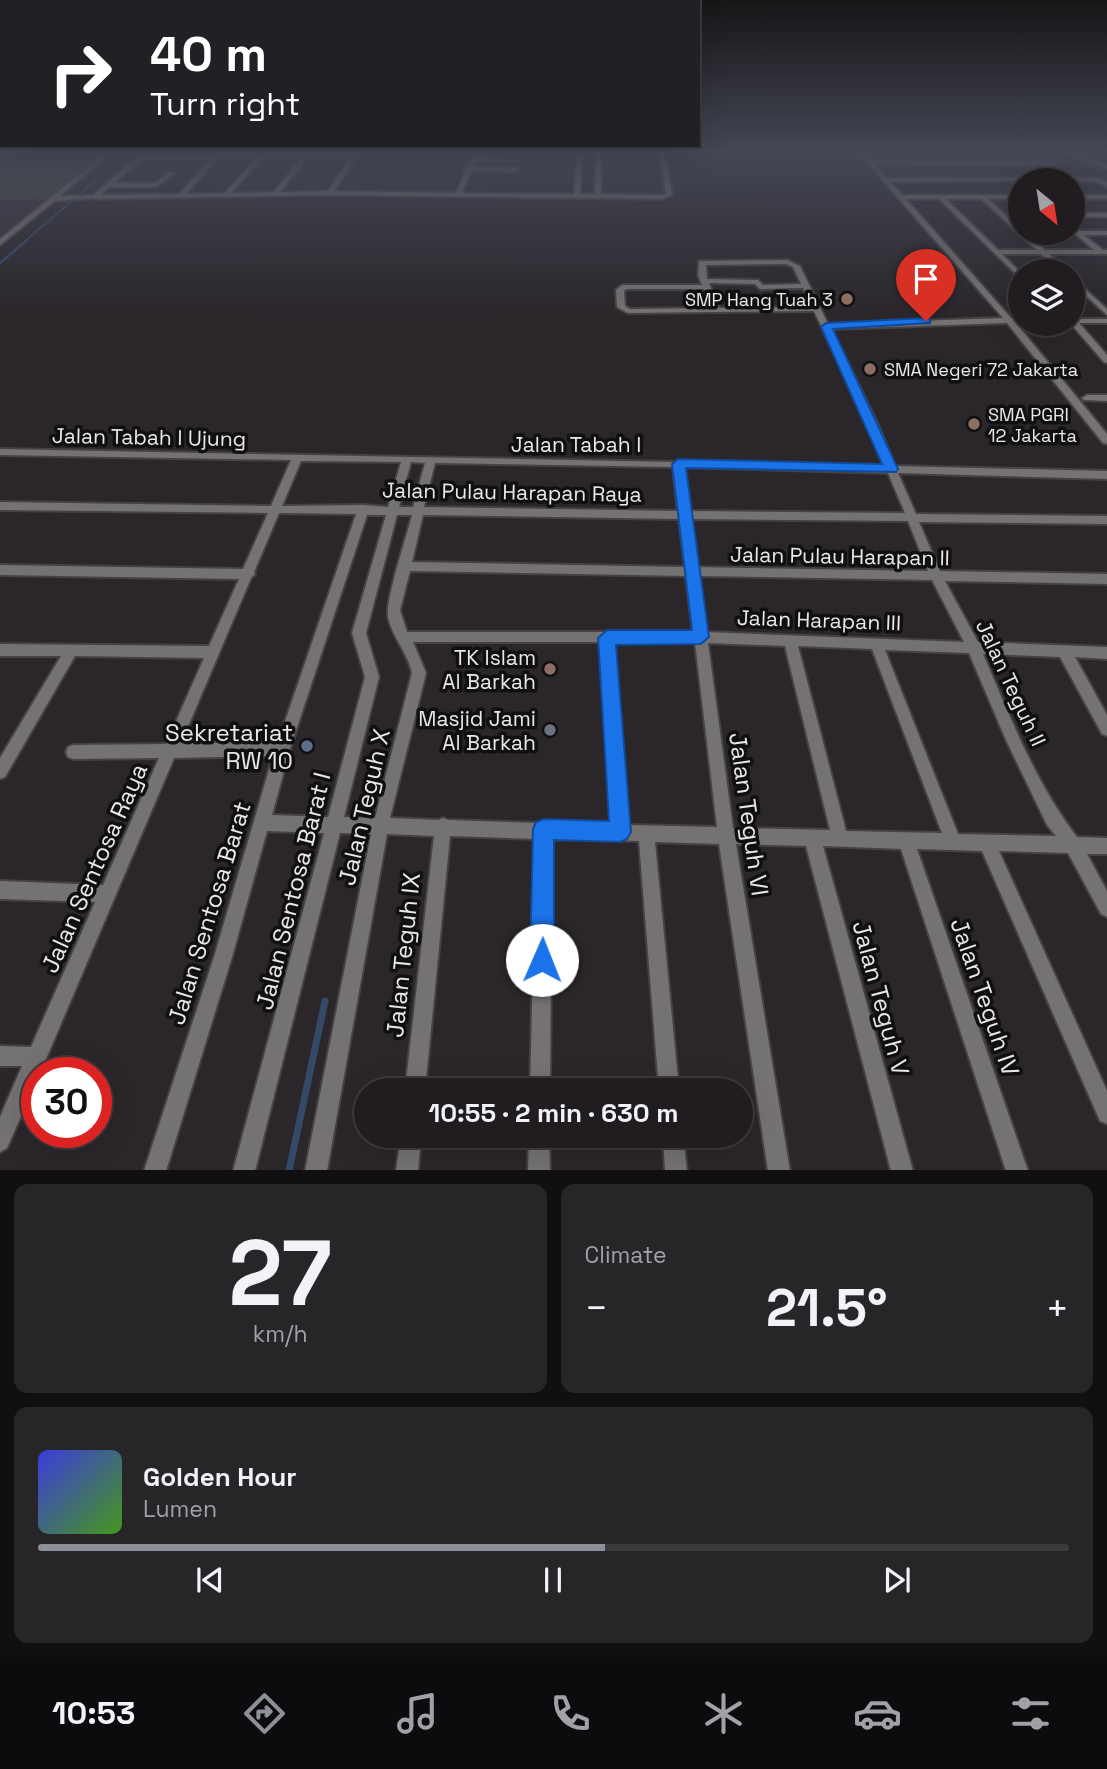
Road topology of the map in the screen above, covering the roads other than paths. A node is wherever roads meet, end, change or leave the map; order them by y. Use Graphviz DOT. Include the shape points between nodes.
graph roads {
  1 [pos="42,207"];
  2 [pos="909,207"];
  3 [pos="950,207"];
  4 [pos="993,207"];
  5 [pos="1085,215"];
  6 [pos="1107,215"];
  7 [pos="1008,220"];
  8 [pos="1085,232"];
  9 [pos="1107,233"];
  10 [pos="1085,239"];
  11 [pos="0,243"];
  12 [pos="1036,245"];
  13 [pos="997,252"];
  14 [pos="1044,252"];
  15 [pos="1105,254"];
  16 [pos="1051,259"];
  17 [pos="1008,263"];
  18 [pos="705,284"];
  19 [pos="806,286"];
  20 [pos="1085,291"];
  21 [pos="716,309"];
  22 [pos="817,309"];
  23 [pos="1107,313"];
  24 [pos="1008,319"];
  25 [pos="1008,320"];
  26 [pos="1085,321"];
  27 [pos="1107,321"];
  28 [pos="826,327"];
  29 [pos="1085,335"];
  30 [pos="1022,336"];
  31 [pos="1107,360"];
  32 [pos="1087,398"];
  33 [pos="1107,398"];
  34 [pos="1107,441"];
  35 [pos="0,452"];
  36 [pos="297,459"];
  37 [pos="407,461"];
  38 [pos="430,462"];
  39 [pos="678,464"];
  40 [pos="891,469"];
  41 [pos="1107,475"];
  42 [pos="0,506"];
  43 [pos="276,508"];
  44 [pos="363,509"];
  45 [pos="392,510"];
  46 [pos="418,511"];
  47 [pos="686,514"];
  48 [pos="913,519"];
  49 [pos="1107,520"];
  50 [pos="405,566"];
  51 [pos="0,570"];
  52 [pos="694,572"];
  53 [pos="249,574"];
  54 [pos="937,578"];
  55 [pos="1107,579"];
  56 [pos="404,637"];
  57 [pos="701,637"];
  58 [pos="607,638"];
  59 [pos="790,640"];
  60 [pos="876,643"];
  61 [pos="972,646"];
  62 [pos="0,650"];
  63 [pos="1064,651"];
  64 [pos="214,652"];
  65 [pos="71,653"];
  66 [pos="1107,653"];
  67 [pos="1107,729"];
  68 [pos="283,749"];
  69 [pos="170,751"];
  70 [pos="73,752"];
  71 [pos="0,772"];
  72 [pos="262,823"];
  73 [pos="336,823"];
  74 [pos="378,824"];
  75 [pos="443,826"];
  76 [pos="544,829"];
  77 [pos="620,832"];
  78 [pos="646,832"];
  79 [pos="726,835"];
  80 [pos="812,837"];
  81 [pos="840,838"];
  82 [pos="906,840"];
  83 [pos="953,841"];
  84 [pos="986,842"];
  85 [pos="1073,845"];
  86 [pos="1107,846"];
  87 [pos="0,890"];
  88 [pos="107,894"];
  89 [pos="1107,908"];
  90 [pos="0,1056"];
  91 [pos="36,1057"];
  92 [pos="416,1078"];
  93 [pos="540,1078"];
  94 [pos="668,1078"];
  95 [pos="21,1092"];
  96 [pos="1107,1114"];
  97 [pos="0,1141"];
  98 [pos="410,1148"];
  99 [pos="539,1148"];
  100 [pos="674,1148"];
  101 [pos="155,1170"];
  102 [pos="244,1170"];
  103 [pos="316,1170"];
  104 [pos="407,1170"];
  105 [pos="539,1170"];
  106 [pos="676,1170"];
  107 [pos="779,1170"];
  108 [pos="902,1170"];
  109 [pos="1017,1170"];
  1 -- 11 [label="street"];
  2 -- 24 [label="street"];
  3 -- 13 [label="street"];
  4 -- 7 [label="street"];
  5 -- 6 [label="street"];
  8 -- 9 [label="street"];
  10 -- 15 [label="street"];
  12 -- 14 [label="street"];
  13 -- 14 [label="street"];
  13 -- 17 [label="street"];
  14 -- 15 [label="street"];
  14 -- 16 [label="street"];
  18 -- 19 [label="street"];
  18 -- 19 [label="street, Jalan Teguh II" via="702,263 793,264"];
  18 -- 21 [label="street"];
  18 -- 21 [label="street" via="625,287 620,290 621,307 628,311"];
  19 -- 22 [label="street, Jalan Teguh II"];
  20 -- 23 [label="street"];
  21 -- 22 [label="street"];
  22 -- 28 [label="street, Jalan Teguh II"];
  25 -- 28 [label="street"];
  26 -- 27 [label="street"];
  28 -- 40 [label="street, Jalan Teguh II"];
  29 -- 31 [label="street"];
  30 -- 34 [label="street"];
  32 -- 33 [label="street"];
  35 -- 36 [label="street, Jalan Tabah I Ujung"];
  36 -- 37 [label="street, Jalan Tabah I"];
  36 -- 43 [label="street, Jalan Sentosa Raya"];
  37 -- 38 [label="street, Jalan Tabah I"];
  37 -- 45 [label="street, Jalan Sentosa Barat I"];
  38 -- 39 [label="street, Jalan Tabah I"];
  38 -- 46 [label="street, Jalan Teguh X"];
  39 -- 40 [label="street, Jalan Tabah I"];
  39 -- 47 [label="street, Jalan Teguh VI"];
  40 -- 41 [label="street, Jalan Tabah I"];
  40 -- 48 [label="street, Jalan Teguh II"];
  42 -- 43 [label="street, Jalan Pulau Harapan Raya"];
  43 -- 44 [label="street, Jalan Pulau Harapan Raya"];
  43 -- 53 [label="street, Jalan Sentosa Raya"];
  44 -- 45 [label="street, Jalan Pulau Harapan Raya"];
  44 -- 68 [label="street, Jalan Sentosa Barat"];
  45 -- 46 [label="street, Jalan Pulau Harapan Raya"];
  45 -- 73 [label="street, Jalan Sentosa Barat I" via="359,634 372,677"];
  46 -- 47 [label="street, Jalan Pulau Harapan Raya"];
  46 -- 50 [label="street, Jalan Teguh X"];
  47 -- 48 [label="street, Jalan Pulau Harapan Raya"];
  47 -- 52 [label="street, Jalan Teguh VI"];
  48 -- 49 [label="street, Jalan Pulau Harapan Raya"];
  48 -- 54 [label="street, Jalan Teguh II"];
  50 -- 52 [label="street, Jalan Pulau Harapan II"];
  50 -- 56 [label="street, Jalan Teguh X" via="394,610"];
  51 -- 53 [label="street"];
  52 -- 54 [label="street, Jalan Pulau Harapan II"];
  52 -- 57 [label="street, Jalan Teguh VI"];
  53 -- 64 [label="street, Jalan Sentosa Raya"];
  54 -- 55 [label="street, Jalan Pulau Harapan II"];
  54 -- 61 [label="street, Jalan Teguh II"];
  56 -- 58 [label="street, Jalan Harapan III"];
  56 -- 74 [label="street, Jalan Teguh X" via="419,673"];
  57 -- 58 [label="street, Jalan Harapan III"];
  57 -- 59 [label="street, Jalan Harapan III"];
  57 -- 79 [label="street, Jalan Teguh VI"];
  58 -- 77 [label="street"];
  59 -- 60 [label="street, Jalan Harapan III"];
  59 -- 81 [label="street"];
  60 -- 61 [label="street, Jalan Harapan III"];
  60 -- 83 [label="street"];
  61 -- 63 [label="street, Jalan Harapan III"];
  61 -- 85 [label="street, Jalan Teguh II" via="1053,819"];
  62 -- 65 [label="street"];
  63 -- 66 [label="street, Jalan Harapan III"];
  63 -- 67 [label="street"];
  64 -- 65 [label="street"];
  64 -- 69 [label="street, Jalan Sentosa Raya"];
  65 -- 71 [label="street"];
  68 -- 69 [label="street"];
  68 -- 72 [label="street, Jalan Sentosa Barat"];
  69 -- 70 [label="street"];
  69 -- 88 [label="street, Jalan Sentosa Raya"];
  72 -- 73 [label="street"];
  72 -- 101 [label="street, Jalan Sentosa Barat"];
  73 -- 74 [label="street"];
  73 -- 102 [label="street, Jalan Sentosa Barat I"];
  74 -- 75 [label="street"];
  74 -- 103 [label="street, Jalan Teguh X"];
  75 -- 76 [label="street"];
  75 -- 92 [label="street, Jalan Teguh IX"];
  76 -- 77 [label="street"];
  76 -- 93 [label="street"];
  77 -- 78 [label="street"];
  78 -- 79 [label="street"];
  78 -- 94 [label="street"];
  79 -- 80 [label="street"];
  79 -- 107 [label="street, Jalan Teguh VI"];
  80 -- 81 [label="street"];
  80 -- 108 [label="street, Jalan Teguh V"];
  81 -- 82 [label="street"];
  82 -- 83 [label="street"];
  82 -- 109 [label="street, Jalan Teguh IV"];
  83 -- 84 [label="street"];
  84 -- 85 [label="street"];
  84 -- 96 [label="street"];
  85 -- 86 [label="street"];
  85 -- 89 [label="street, Jalan Teguh II"];
  87 -- 88 [label="street"];
  88 -- 91 [label="street, Jalan Sentosa Raya"];
  90 -- 91 [label="street"];
  95 -- 97 [label="street, Jalan Sentosa Raya"];
  98 -- 104 [label="street"];
  99 -- 105 [label="street"];
  100 -- 106 [label="street"];
}
